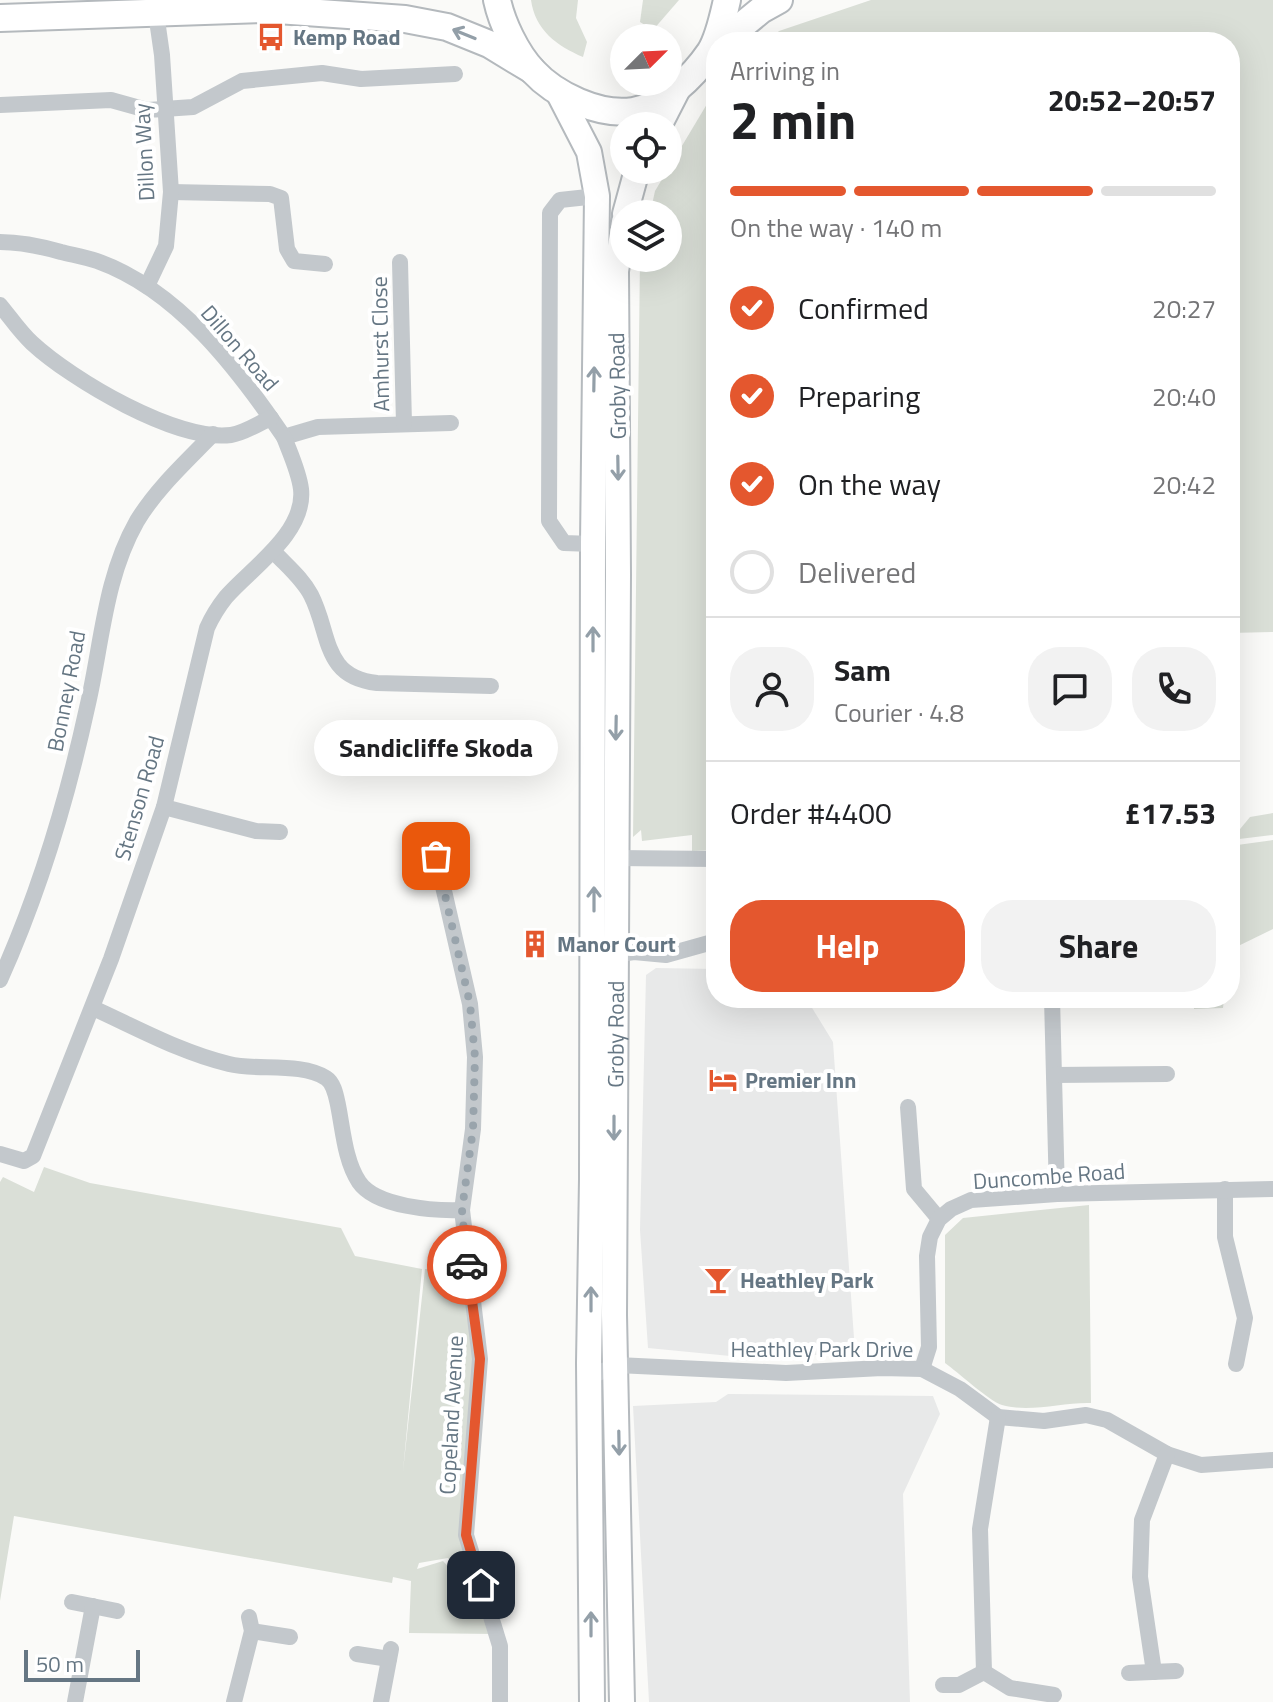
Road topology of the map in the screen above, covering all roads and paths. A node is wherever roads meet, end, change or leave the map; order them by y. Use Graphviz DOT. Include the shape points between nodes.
graph roads {
  1 [pos="317,0"];
  2 [pos="497,0"];
  3 [pos="727,0"];
  4 [pos="779,0"];
  5 [pos="155,6"];
  6 [pos="263,9"];
  7 [pos="0,18"];
  8 [pos="719,32"];
  9 [pos="734,32"];
  10 [pos="706,57"];
  11 [pos="532,70"];
  12 [pos="455,74"];
  13 [pos="682,84"];
  14 [pos="557,90"];
  15 [pos="664,96"];
  16 [pos="0,105"];
  17 [pos="164,109"];
  18 [pos="171,192"];
  19 [pos="597,196"];
  20 [pos="0,242"];
  21 [pos="400,262"];
  22 [pos="325,264"];
  23 [pos="616,272"];
  24 [pos="147,286"];
  25 [pos="0,305"];
  26 [pos="271,418"];
  27 [pos="451,423"];
  28 [pos="404,424"];
  29 [pos="213,434"];
  30 [pos="284,437"];
  31 [pos="593,544"];
  32 [pos="274,552"];
  33 [pos="491,686"];
  34 [pos="164,807"];
  35 [pos="280,832"];
  36 [pos="424,857"];
  37 [pos="615,858"];
  38 [pos="706,859"];
  39 [pos="706,944"];
  40 [pos="614,955"];
  41 [pos="0,980"];
  42 [pos="93,1008"];
  43 [pos="1052,1008"];
  44 [pos="1167,1074"];
  45 [pos="1054,1075"];
  46 [pos="908,1107"];
  47 [pos="0,1154"];
  48 [pos="1225,1189"];
  49 [pos="1273,1189"];
  50 [pos="1057,1194"];
  51 [pos="462,1210"];
  52 [pos="939,1219"];
  53 [pos="1236,1364"];
  54 [pos="617,1365"];
  55 [pos="922,1369"];
  56 [pos="589,1377"];
  57 [pos="998,1417"];
  58 [pos="1167,1454"];
  59 [pos="1273,1460"];
  60 [pos="72,1602"];
  61 [pos="93,1606"];
  62 [pos="117,1611"];
  63 [pos="290,1637"];
  64 [pos="357,1654"];
  65 [pos="1176,1671"];
  66 [pos="984,1672"];
  67 [pos="1154,1672"];
  68 [pos="1129,1673"];
  69 [pos="943,1685"];
  70 [pos="1054,1695"];
  71 [pos="75,1702"];
  72 [pos="234,1702"];
  73 [pos="381,1702"];
  74 [pos="500,1702"];
  75 [pos="592,1702"];
  76 [pos="622,1702"];
  1 -- 6 [label="highway"];
  2 -- 11 [label="highway"];
  3 -- 8 [label="highway"];
  4 -- 9 [label="highway"];
  5 -- 6 [label="highway"];
  5 -- 7 [label="highway"];
  5 -- 17 [label="street, Dillon Way"];
  11 -- 6 [label="highway, one-way" via="489,44 439,25"];
  10 -- 13 [label="highway"];
  11 -- 14 [label="highway"];
  12 -- 17 [label="street" via="361,79 322,73 242,81 193,107"];
  14 -- 15 [label="highway" via="608,110 632,111"];
  14 -- 19 [label="main road, Groby Road" via="589,152"];
  16 -- 17 [label="street" via="111,100"];
  17 -- 18 [label="street, Dillon Way"];
  18 -- 22 [label="street" via="281,198 287,249 294,261"];
  18 -- 24 [label="street, Dillon Way" via="166,246"];
  31 -- 19 [label="main road, Groby Road, one-way"];
  19 -- 31 [label="street" via="560,200 550,213 549,521 564,543"];
  20 -- 24 [label="street, Dillon Road" via="24,242 99,262"];
  21 -- 28 [label="street, Amhurst Close"];
  23 -- 37 [label="main road, Groby Road, one-way"];
  24 -- 26 [label="street, Dillon Road" via="190,321"];
  25 -- 29 [label="street" via="31,342 75,376 144,413 194,434"];
  26 -- 29 [label="street" via="232,435"];
  26 -- 30 [label="street, Dillon Road"];
  27 -- 28 [label="street"];
  28 -- 30 [label="street" via="318,427"];
  29 -- 41 [label="street, Bonney Road" via="156,493 119,557 68,788"];
  30 -- 32 [label="street, Stenson Road" via="302,491 295,520"];
  56 -- 31 [label="main road, Groby Road, one-way"];
  32 -- 33 [label="street" via="310,593 332,656 349,676 362,682"];
  32 -- 34 [label="street, Stenson Road" via="228,594 207,628"];
  34 -- 35 [label="street" via="256,831"];
  34 -- 42 [label="street, Stenson Road"];
  36 -- 51 [label="street, Copeland Avenue" via="436,856 470,1004 473,1129"];
  37 -- 38 [label="street"];
  37 -- 40 [label="main road, Groby Road"];
  39 -- 40 [label="street" via="666,955"];
  40 -- 54 [label="main road, Groby Road, one-way"];
  42 -- 47 [label="street, Stenson Road" via="37,1151 24,1161"];
  42 -- 51 [label="street" via="207,1058 325,1077 336,1097 350,1164 368,1192 400,1204"];
  43 -- 45 [label="street"];
  44 -- 45 [label="street"];
  45 -- 50 [label="street"];
  46 -- 52 [label="street" via="914,1189"];
  48 -- 49 [label="street, Duncombe Road"];
  48 -- 50 [label="street, Duncombe Road"];
  48 -- 53 [label="street" via="1225,1237 1245,1318"];
  50 -- 52 [label="street, Duncombe Road" via="971,1200"];
  51 -- 74 [label="street, Copeland Avenue" via="480,1355 466,1535 500,1646"];
  52 -- 55 [label="street" via="927,1256 929,1347"];
  54 -- 55 [label="street, Heathley Park Drive" via="786,1373"];
  54 -- 56 [label="street, Heathley Park Drive"];
  54 -- 76 [label="main road, Groby Road, one-way"];
  55 -- 57 [label="street, Heathley Park Drive"];
  75 -- 56 [label="main road, Groby Road, one-way"];
  57 -- 58 [label="street" via="1044,1421 1086,1415 1107,1420"];
  57 -- 66 [label="street" via="980,1529"];
  58 -- 59 [label="street" via="1201,1465"];
  58 -- 67 [label="street" via="1142,1520 1140,1577"];
  60 -- 61 [label="street"];
  61 -- 62 [label="street"];
  61 -- 71 [label="street"];
  63 -- 72 [label="street" via="250,1624"];
  64 -- 73 [label="street" via="390,1654"];
  65 -- 67 [label="street"];
  66 -- 69 [label="street" via="959,1685"];
  66 -- 70 [label="street" via="1010,1688"];
  67 -- 68 [label="street"];
}
